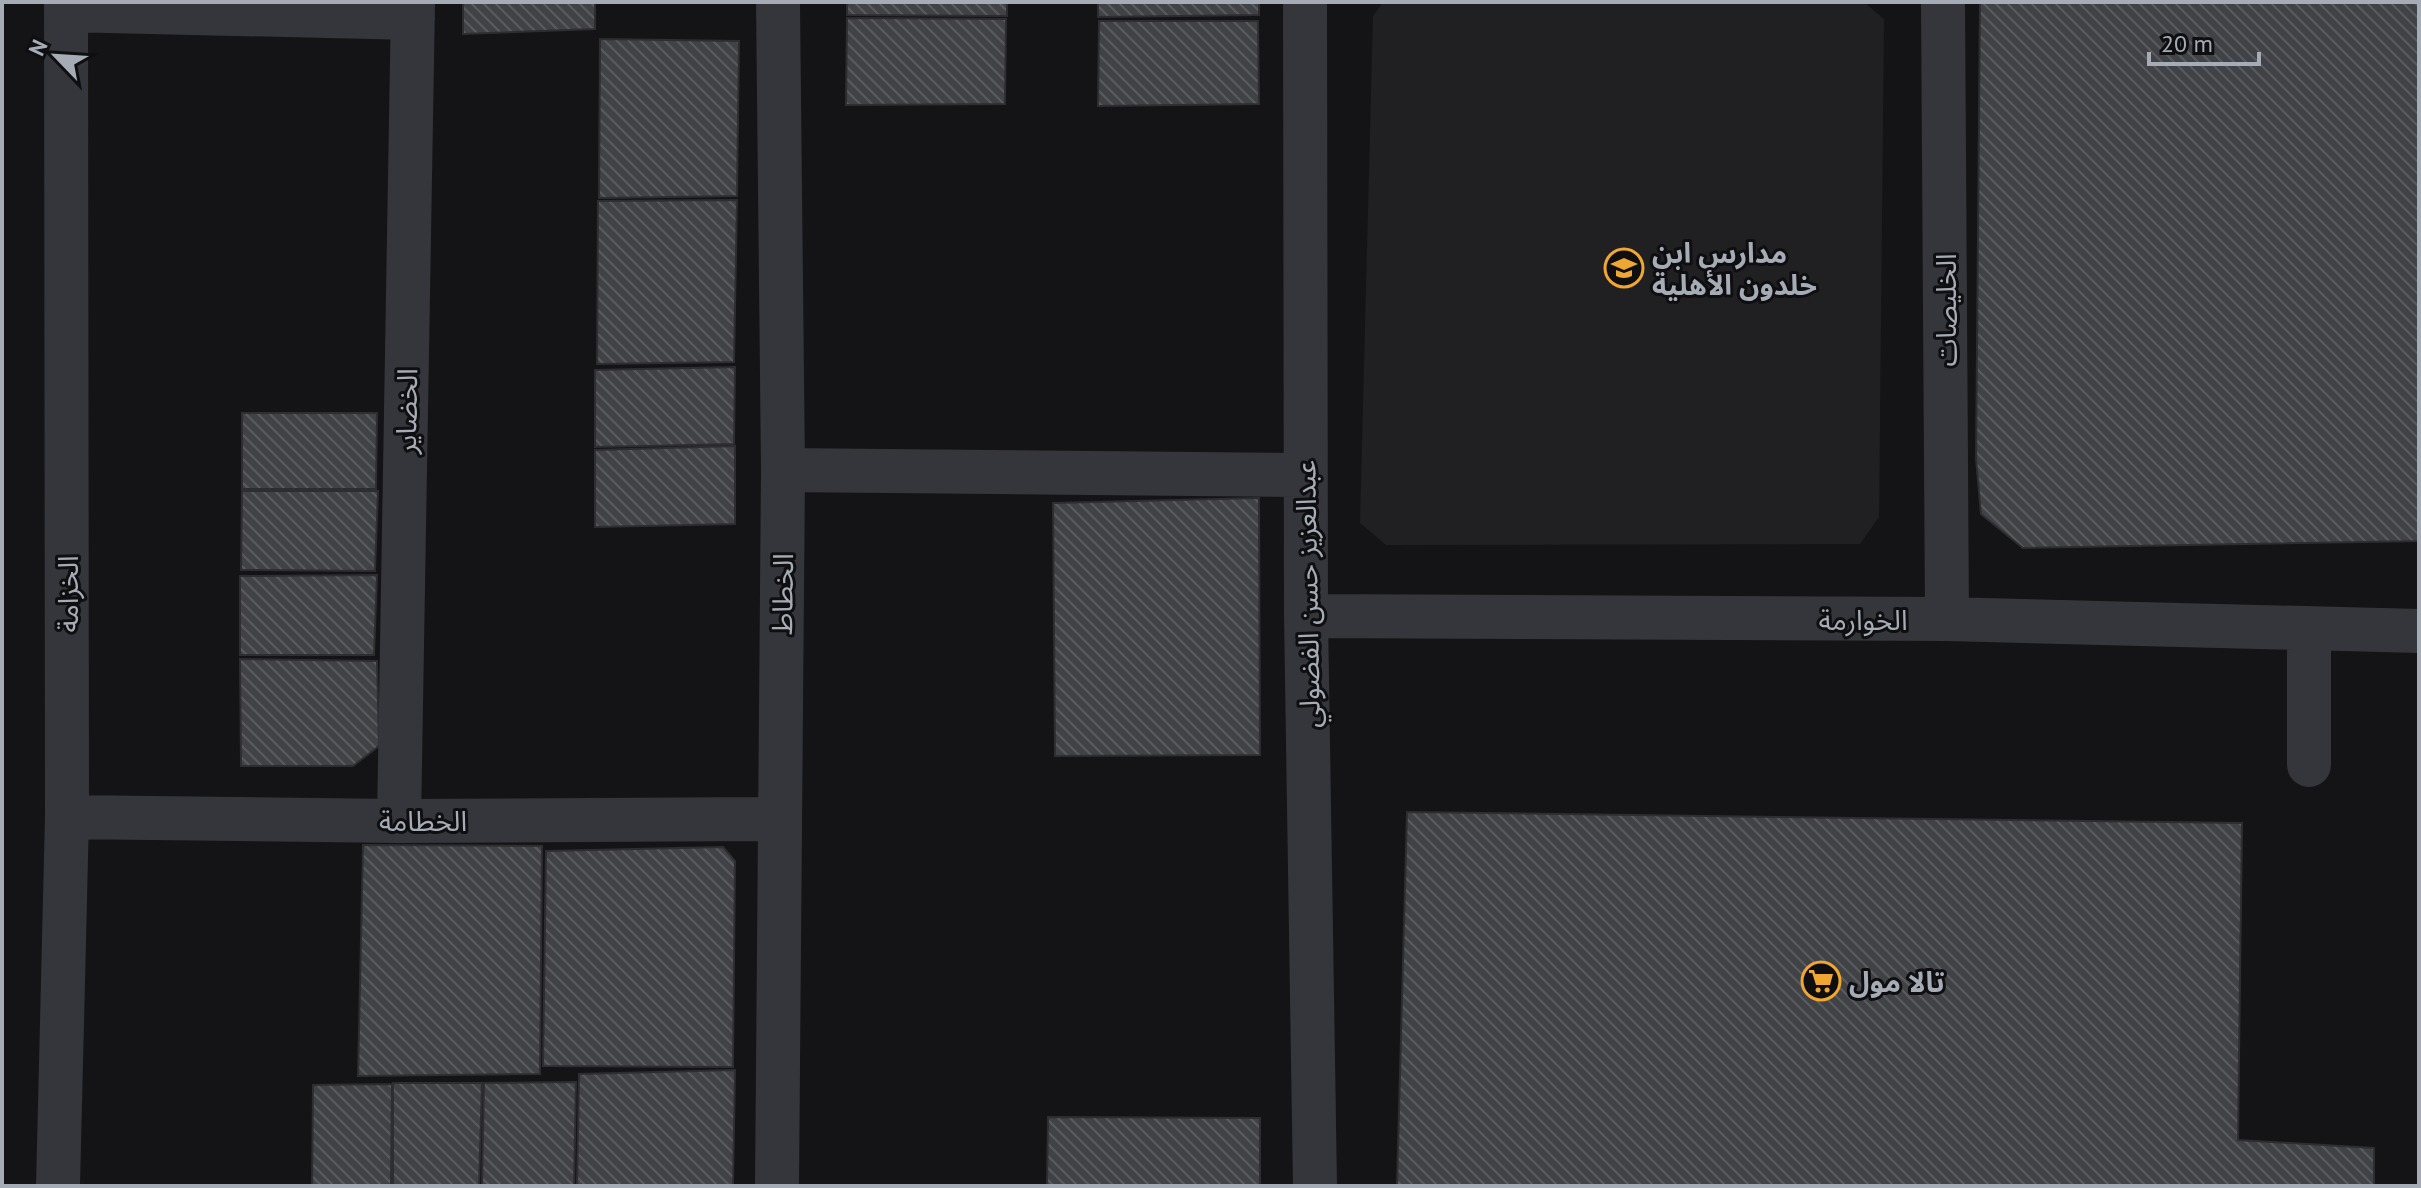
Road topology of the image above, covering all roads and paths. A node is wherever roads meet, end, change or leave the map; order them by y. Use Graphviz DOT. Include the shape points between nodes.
graph roads {
  1 [pos="778,2"];
  2 [pos="1305,2"];
  3 [pos="1943,2"];
  4 [pos="66,6"];
  5 [pos="413,10"];
  6 [pos="783,470"];
  7 [pos="1305,475"];
  8 [pos="1306,616"];
  9 [pos="1947,619"];
  10 [pos="2309,629"];
  11 [pos="2419,631"];
  12 [pos="2309,765"];
  13 [pos="67,817"];
  14 [pos="779,819"];
  15 [pos="399,821"];
  16 [pos="58,1186"];
  17 [pos="777,1186"];
  18 [pos="1315,1186"];
  1 -- 6 [label="street, الخطاط"];
  2 -- 7 [label="street, عبدالعزيز حسن الفضولي"];
  3 -- 9 [label="street, الخليصات"];
  4 -- 5 [label="street"];
  4 -- 13 [label="street, الخزامة"];
  5 -- 15 [label="street, الخضاير"];
  6 -- 7 [label="street"];
  6 -- 14 [label="street, الخطاط"];
  7 -- 8 [label="street, عبدالعزيز حسن الفضولي"];
  8 -- 9 [label="street, الخوارمة"];
  8 -- 18 [label="street, عبدالعزيز حسن الفضولي"];
  9 -- 10 [label="street, الخوارمة"];
  10 -- 11 [label="street, الخوارمة"];
  10 -- 12 [label="street"];
  13 -- 15 [label="street, الخطامة"];
  13 -- 16 [label="street, الخزامة"];
  14 -- 15 [label="street, الخطامة"];
  14 -- 17 [label="street, الخطاط"];
}
